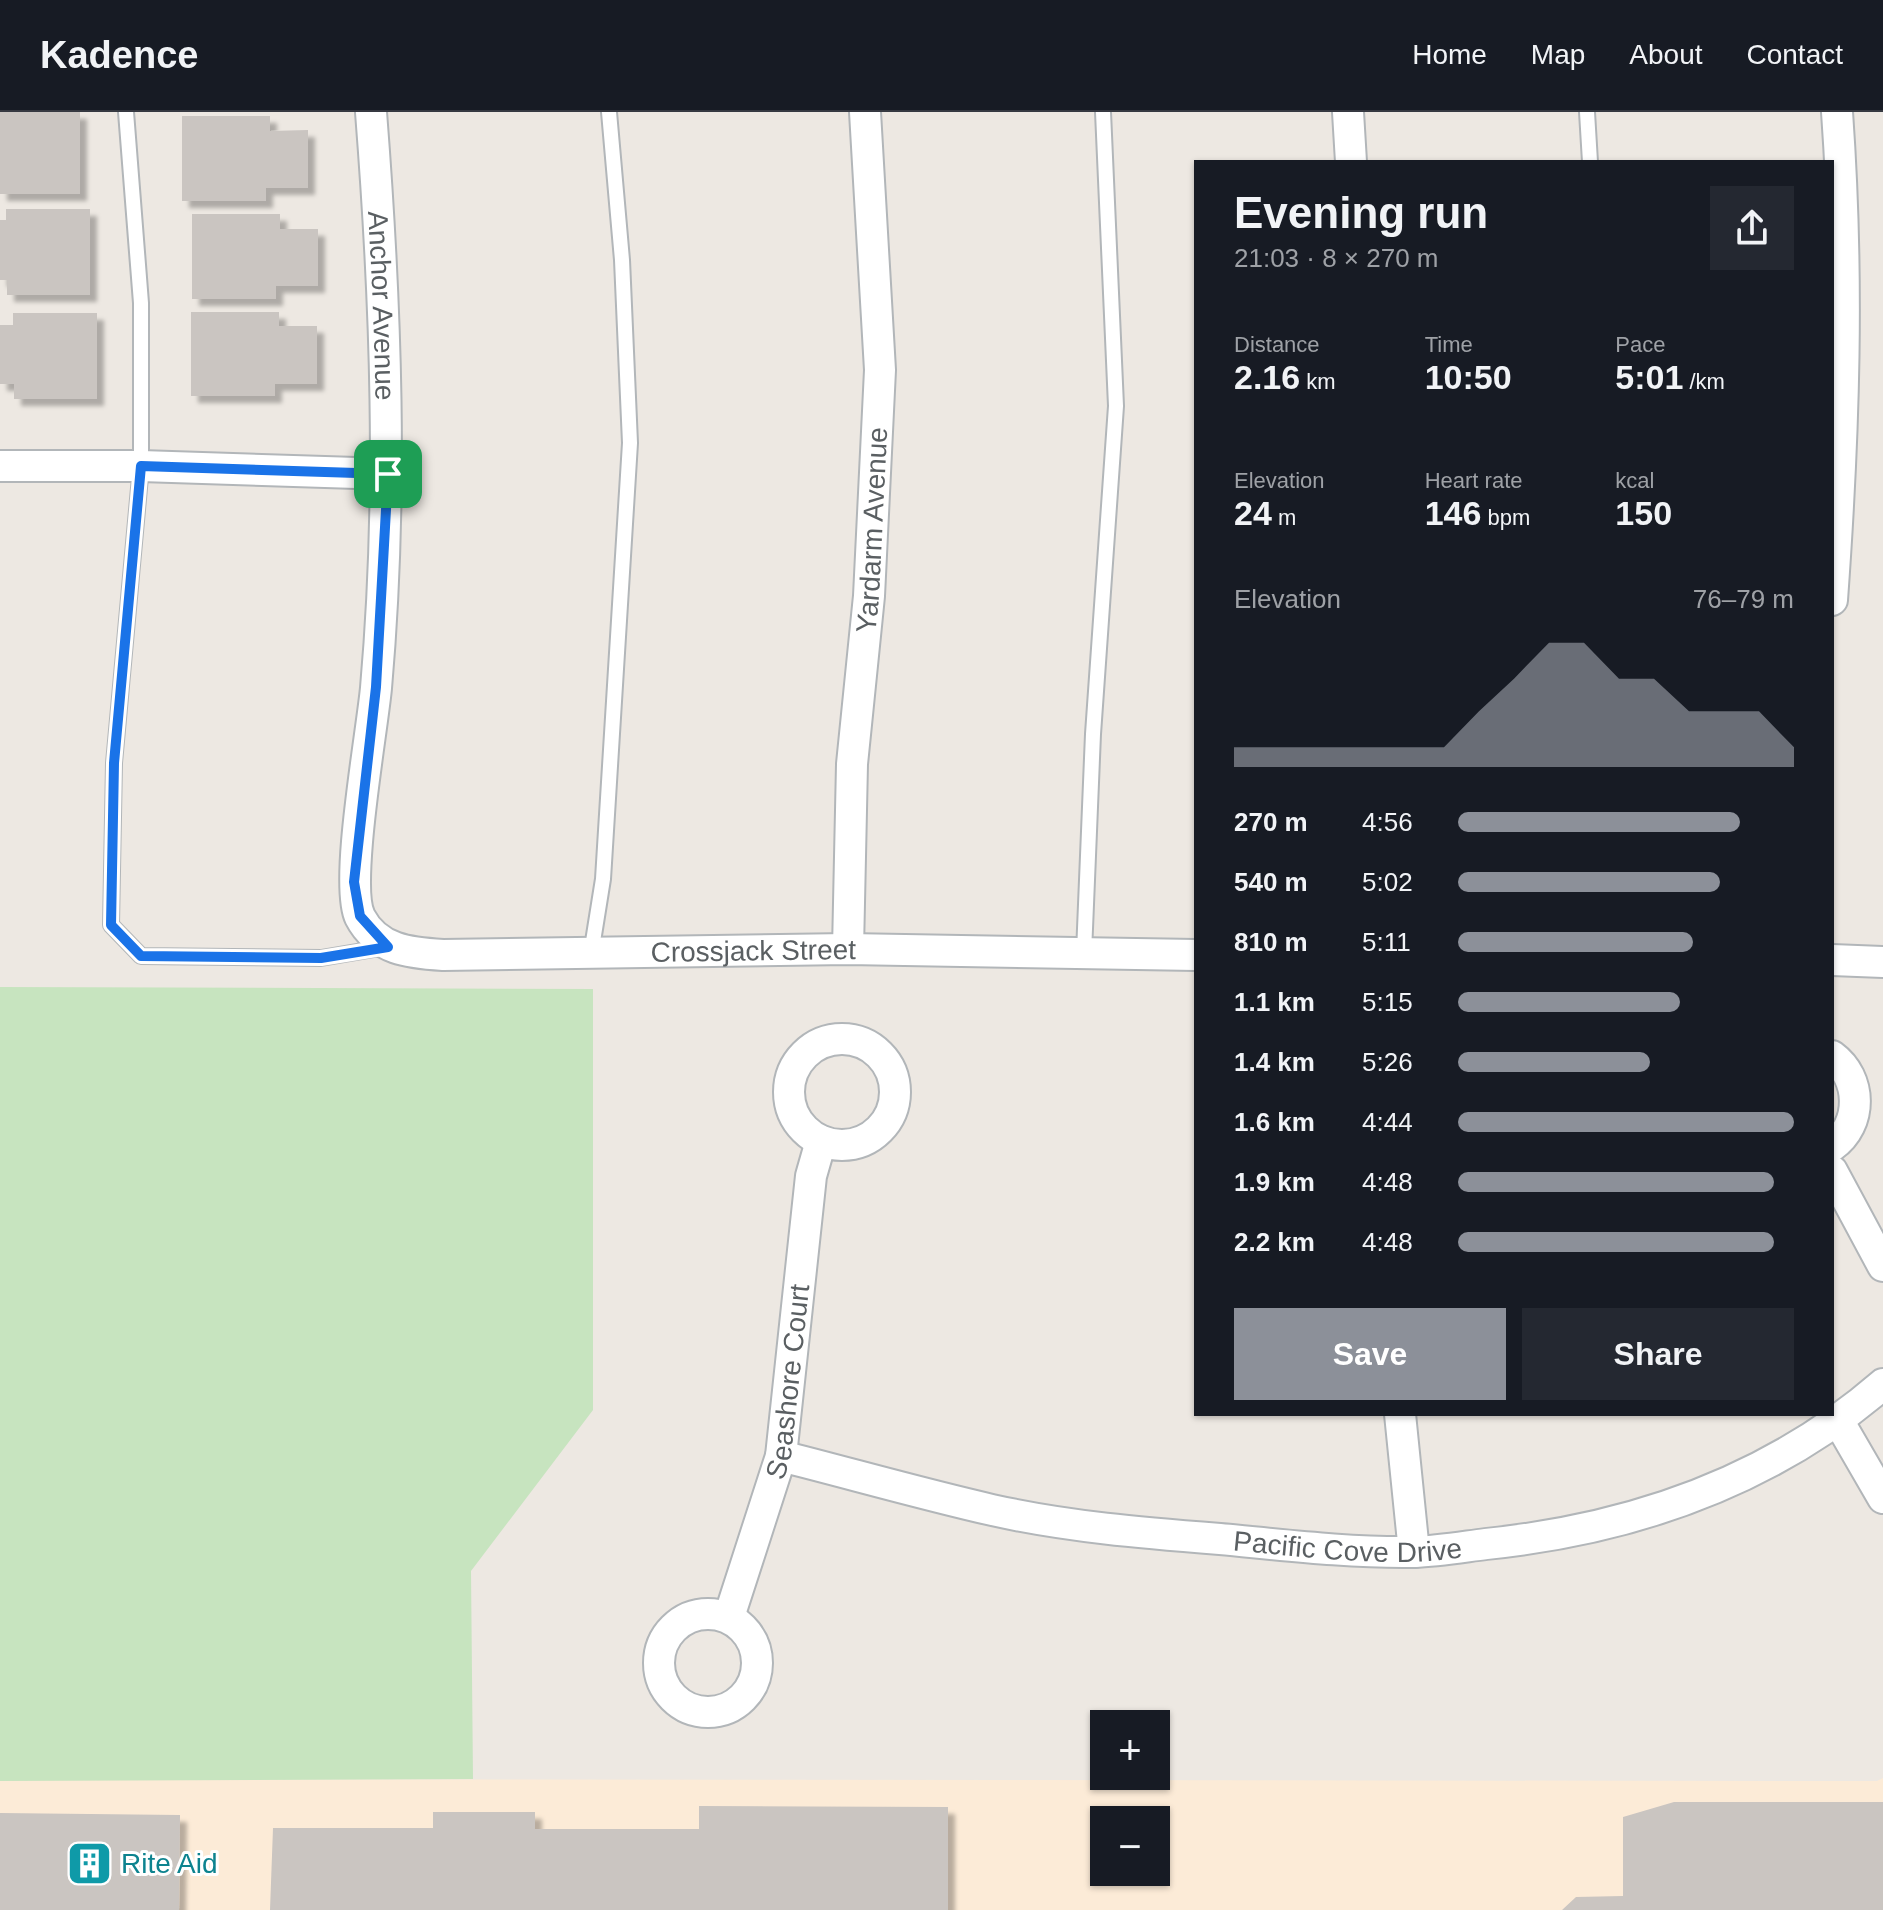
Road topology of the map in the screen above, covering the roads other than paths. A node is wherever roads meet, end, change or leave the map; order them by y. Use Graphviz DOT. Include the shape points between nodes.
graph roads {
  1 [pos="126,112"];
  2 [pos="371,112"];
  3 [pos="609,112"];
  4 [pos="865,112"];
  5 [pos="1103,112"];
  6 [pos="1348,112"];
  7 [pos="1587,112"];
  8 [pos="1837,112"];
  9 [pos="1351,160"];
  10 [pos="1590,160"];
  11 [pos="0,466"];
  12 [pos="141,466"];
  13 [pos="388,474"];
  14 [pos="1834,570"];
  15 [pos="388,947"];
  16 [pos="848,949"];
  17 [pos="1084,953"];
  18 [pos="591,954"];
  19 [pos="1194,955"];
  20 [pos="1834,960"];
  21 [pos="1883,962"];
  22 [pos="1834,1058"];
  23 [pos="821,1141"];
  24 [pos="1834,1145"];
  25 [pos="1834,1175"];
  26 [pos="1883,1266"];
  27 [pos="1883,1384"];
  28 [pos="1400,1416"];
  29 [pos="1839,1422"];
  30 [pos="781,1456"];
  31 [pos="1883,1498"];
  32 [pos="1414,1552"];
  33 [pos="729,1617"];
  1 -- 12 [label="lane" via="141,303"];
  2 -- 13 [label="street, Anchor Avenue" via="381,235"];
  3 -- 18 [label="lane" via="630,443 603,879"];
  4 -- 16 [label="street, Yardarm Avenue" via="880,370 869,596 852,764"];
  5 -- 17 [label="lane" via="1116,406"];
  6 -- 9 [label="street"];
  7 -- 10 [label="lane"];
  8 -- 14 [label="street" via="1846,236 1844,421"];
  11 -- 12 [label="street"];
  12 -- 13 [label="street"];
  12 -- 15 [label="lane" via="114,763 111,925 141,956 321,958"];
  13 -- 15 [label="street, Anchor Avenue" via="376,687 354,882 360,916"];
  15 -- 18 [label="street, Crossjack Street" via="443,955"];
  16 -- 17 [label="street, Crossjack Street"];
  16 -- 18 [label="street, Crossjack Street"];
  17 -- 19 [label="street, Crossjack Street"];
  20 -- 21 [label="street"];
  22 -- 24 [label="street" via="1849,1075 1856,1098 1852,1121"];
  23 -- 30 [label="street, Seashore Court" via="811,1176"];
  25 -- 26 [label="street"];
  27 -- 29 [label="street, Pacific Cove Drive"];
  28 -- 32 [label="street"];
  29 -- 31 [label="street"];
  29 -- 32 [label="street, Pacific Cove Drive" via="1719,1487 1655,1512 1548,1537"];
  30 -- 32 [label="street, Pacific Cove Drive" via="1088,1528"];
  30 -- 33 [label="street, Seashore Court"];
}
